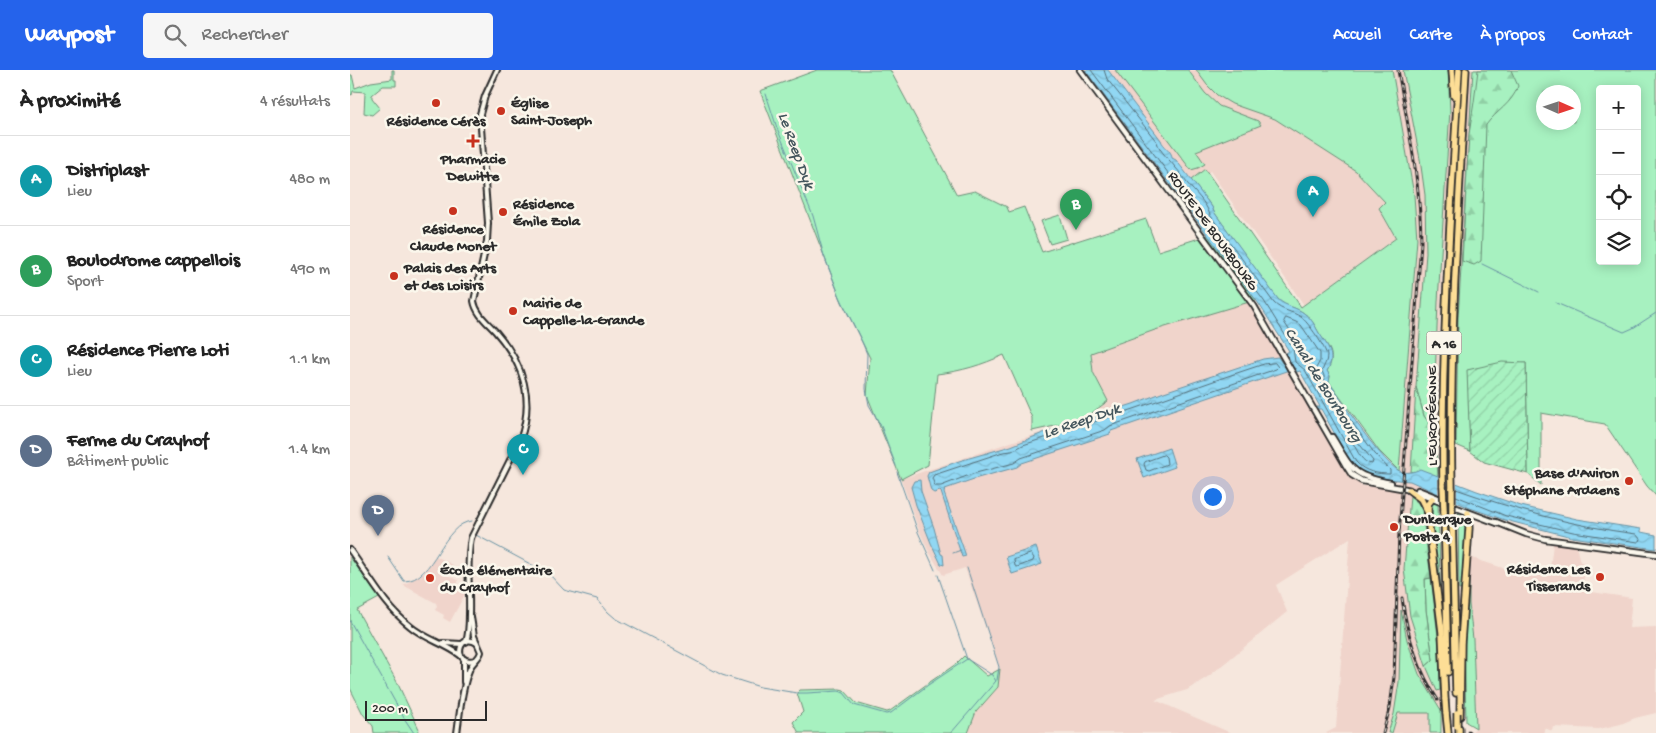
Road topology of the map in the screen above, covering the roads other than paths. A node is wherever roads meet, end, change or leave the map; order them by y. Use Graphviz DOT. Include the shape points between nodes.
graph roads {
  1 [pos="497,70"];
  2 [pos="1080,70"];
  3 [pos="1452,70"];
  4 [pos="1459,70"];
  5 [pos="1468,70"];
  6 [pos="1450,221"];
  7 [pos="1316,412"];
  8 [pos="1409,490"];
  9 [pos="1435,499"];
  10 [pos="1467,511"];
  11 [pos="1475,515"];
  12 [pos="1428,518"];
  13 [pos="1497,523"];
  14 [pos="1469,528"];
  15 [pos="350,550"];
  16 [pos="1656,554"];
  17 [pos="470,600"];
  18 [pos="436,642"];
  19 [pos="464,643"];
  20 [pos="477,643"];
  21 [pos="460,654"];
  22 [pos="464,659"];
  23 [pos="475,660"];
  24 [pos="463,694"];
  25 [pos="1447,701"];
  26 [pos="1458,715"];
  27 [pos="1458,730"];
  28 [pos="457,733"];
  29 [pos="1448,733"];
  1 -- 17 [label="street" via="480,114 488,224 474,301 477,310 518,363 525,389 526,412 520,440 472,536"];
  2 -- 7 [label="main road, ROUTE DE BOURBOURG" via="1246,295"];
  3 -- 6 [label="highway"];
  4 -- 6 [label="highway, L'EUROPÉENNE / A 16"];
  5 -- 26 [label="highway, L'EUROPÉENNE / A 16, bridge" via="1452,343 1451,469"];
  6 -- 25 [label="highway, L'EUROPÉENNE / A 16, bridge" via="1443,359"];
  7 -- 8 [label="main road, ROUTE DE BOURBOURG" via="1346,467 1356,478 1369,484"];
  7 -- 9 [label="main road, ROUTE DE BOURBOURG" via="1357,473 1368,479 1407,486"];
  8 -- 9 [label="main road, ROUTE DE BOURBOURG"];
  8 -- 12 [label="highway" via="1422,502"];
  9 -- 10 [label="main road, ROUTE DE BOURBOURG"];
  9 -- 12 [label="highway" via="1428,504"];
  10 -- 11 [label="main road, ROUTE DE BOURBOURG"];
  10 -- 13 [label="main road, ROUTE DE BOURBOURG"];
  10 -- 14 [label="highway"];
  11 -- 13 [label="main road, ROUTE DE BOURBOURG"];
  11 -- 14 [label="highway"];
  12 -- 25 [label="highway"];
  13 -- 16 [label="main road, ROUTE DE BOURBOURG" via="1545,539"];
  14 -- 26 [label="highway"];
  15 -- 18 [label="street" via="399,617"];
  17 -- 19 [label="street" via="468,633"];
  17 -- 20 [label="street"];
  18 -- 19 [label="street"];
  18 -- 21 [label="street"];
  19 -- 20 [label="street" via="471,640"];
  19 -- 21 [label="street"];
  20 -- 23 [label="street" via="480,653"];
  21 -- 22 [label="street"];
  22 -- 23 [label="street"];
  22 -- 24 [label="street"];
  23 -- 24 [label="street" via="469,669"];
  24 -- 28 [label="street"];
  25 -- 29 [label="highway, bridge"];
  26 -- 27 [label="highway, L'EUROPÉENNE / A 16, bridge"];
}
